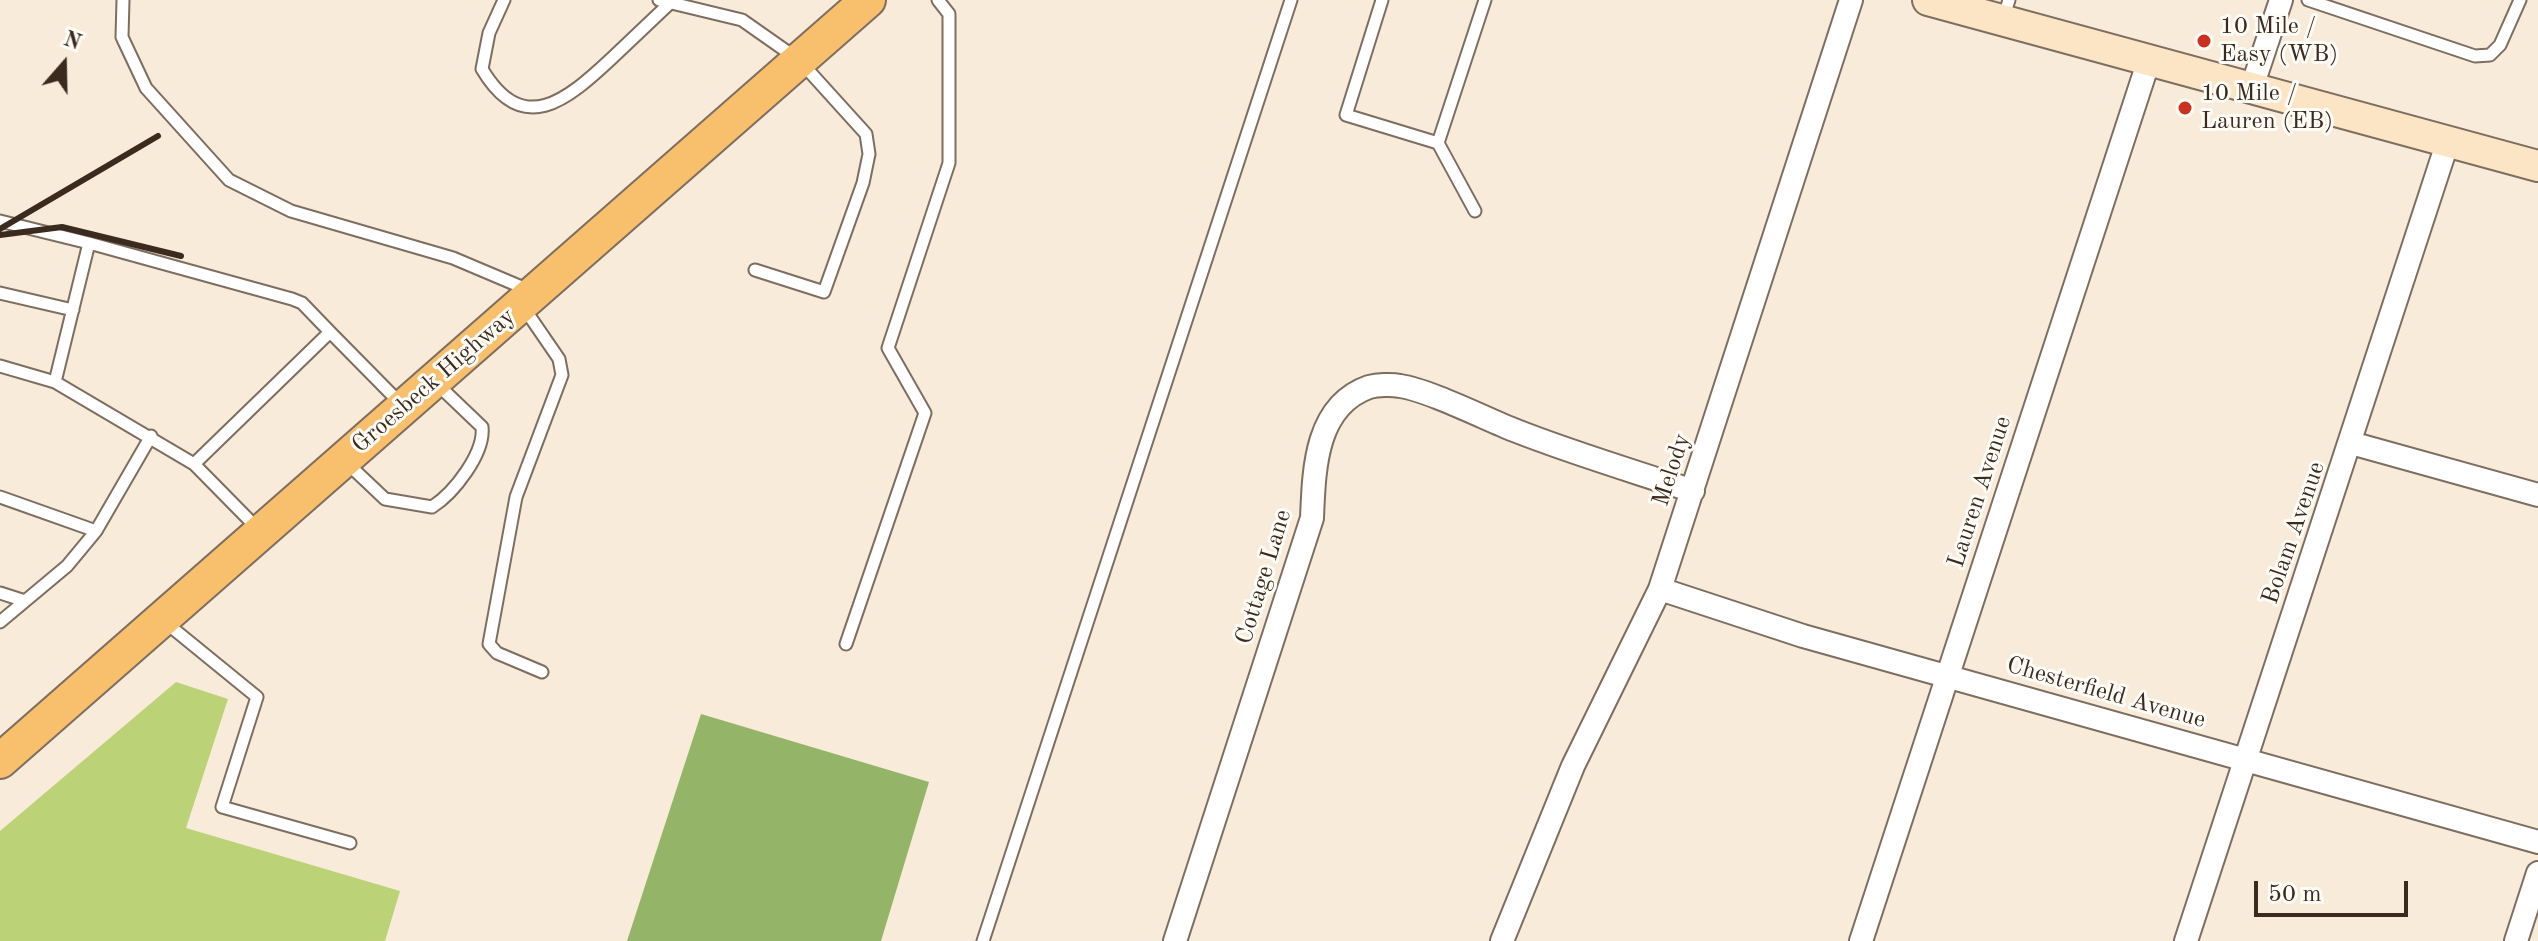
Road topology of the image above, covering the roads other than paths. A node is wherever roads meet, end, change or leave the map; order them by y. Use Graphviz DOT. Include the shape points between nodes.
graph roads {
  1 [pos="123,0"];
  2 [pos="504,0"];
  3 [pos="868,0"];
  4 [pos="938,0"];
  5 [pos="1291,0"];
  6 [pos="1382,0"];
  7 [pos="1485,0"];
  8 [pos="1851,0"];
  9 [pos="1928,0"];
  10 [pos="2281,0"];
  11 [pos="2308,0"];
  12 [pos="2520,0"];
  13 [pos="664,2"];
  14 [pos="2338,4"];
  15 [pos="2006,10"];
  16 [pos="799,60"];
  17 [pos="2149,60"];
  18 [pos="2252,87"];
  19 [pos="2448,141"];
  20 [pos="1438,143"];
  21 [pos="2538,166"];
  22 [pos="1475,211"];
  23 [pos="0,221"];
  24 [pos="89,243"];
  25 [pos="755,270"];
  26 [pos="0,293"];
  27 [pos="528,298"];
  28 [pos="73,310"];
  29 [pos="330,332"];
  30 [pos="0,366"];
  31 [pos="433,381"];
  32 [pos="55,382"];
  33 [pos="404,407"];
  34 [pos="151,436"];
  35 [pos="2351,443"];
  36 [pos="344,460"];
  37 [pos="194,464"];
  38 [pos="1693,491"];
  39 [pos="2538,495"];
  40 [pos="0,497"];
  41 [pos="96,531"];
  42 [pos="261,532"];
  43 [pos="1660,589"];
  44 [pos="0,593"];
  45 [pos="25,601"];
  46 [pos="162,619"];
  47 [pos="0,622"];
  48 [pos="846,644"];
  49 [pos="542,672"];
  50 [pos="1948,675"];
  51 [pos="0,761"];
  52 [pos="2245,761"];
  53 [pos="2538,842"];
  54 [pos="350,843"];
  55 [pos="2538,873"];
  56 [pos="983,941"];
  57 [pos="1175,941"];
  58 [pos="1502,941"];
  59 [pos="1861,941"];
  60 [pos="2186,941"];
  61 [pos="2516,941"];
  1 -- 27 [label="lane" via="122,37 146,88 229,180 291,211 453,258"];
  2 -- 13 [label="lane" via="489,33 482,69 494,90 520,105 543,108 572,95"];
  3 -- 16 [label="main road, Groesbeck Highway"];
  4 -- 48 [label="lane" via="949,14 949,163 888,348 925,413"];
  5 -- 56 [label="lane"];
  6 -- 20 [label="lane" via="1346,115"];
  7 -- 20 [label="lane"];
  8 -- 38 [label="street, Melody"];
  9 -- 15 [label="main road"];
  10 -- 18 [label="street"];
  11 -- 14 [label="lane"];
  12 -- 14 [label="lane" via="2500,45 2490,55 2475,56"];
  13 -- 16 [label="lane" via="742,20"];
  15 -- 17 [label="main road"];
  16 -- 25 [label="lane" via="866,134 866,168 824,292"];
  16 -- 27 [label="main road, Groesbeck Highway"];
  17 -- 18 [label="main road"];
  17 -- 50 [label="street, Lauren Avenue"];
  18 -- 19 [label="main road"];
  19 -- 21 [label="main road"];
  19 -- 35 [label="street, Bolam Avenue"];
  20 -- 22 [label="lane"];
  23 -- 24 [label="lane"];
  24 -- 28 [label="lane"];
  24 -- 29 [label="lane" via="292,299"];
  26 -- 28 [label="lane"];
  27 -- 31 [label="main road, Groesbeck Highway"];
  27 -- 49 [label="lane" via="562,375 516,497 489,644 497,653"];
  28 -- 32 [label="lane"];
  29 -- 33 [label="lane"];
  29 -- 37 [label="lane"];
  30 -- 32 [label="lane"];
  31 -- 33 [label="main road, Groesbeck Highway"];
  31 -- 36 [label="lane" via="482,427 484,441 446,498 432,507 385,499"];
  32 -- 34 [label="lane"];
  33 -- 36 [label="main road, Groesbeck Highway"];
  34 -- 37 [label="lane"];
  34 -- 41 [label="lane"];
  35 -- 39 [label="street"];
  35 -- 52 [label="street, Bolam Avenue"];
  36 -- 42 [label="main road, Groesbeck Highway"];
  37 -- 42 [label="lane"];
  38 -- 43 [label="street, Melody"];
  38 -- 57 [label="street, Cottage Lane" via="1400,386 1372,386 1349,397 1321,438 1312,518"];
  40 -- 41 [label="lane"];
  41 -- 45 [label="lane" via="67,566"];
  42 -- 46 [label="main road, Groesbeck Highway"];
  43 -- 50 [label="street, Chesterfield Avenue" via="1803,636"];
  43 -- 58 [label="street, Melody" via="1573,766"];
  44 -- 45 [label="lane"];
  45 -- 47 [label="lane"];
  46 -- 51 [label="main road, Groesbeck Highway"];
  46 -- 54 [label="lane" via="257,697 222,807"];
  50 -- 52 [label="street, Chesterfield Avenue"];
  50 -- 59 [label="street, Lauren Avenue"];
  52 -- 53 [label="street, Chesterfield Avenue"];
  52 -- 60 [label="street, Bolam Avenue"];
  55 -- 61 [label="street"];
}
